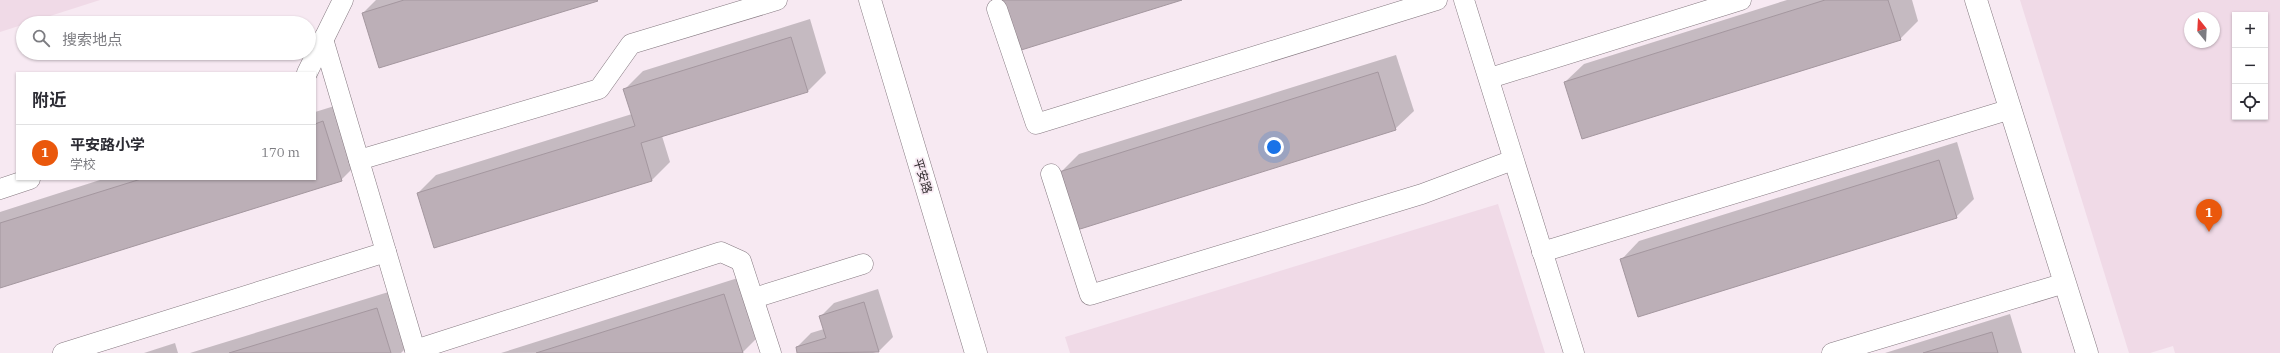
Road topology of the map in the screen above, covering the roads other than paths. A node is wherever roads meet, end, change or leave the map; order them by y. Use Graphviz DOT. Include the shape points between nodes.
graph roads {
  1 [pos="343,0"];
  2 [pos="777,0"];
  3 [pos="870,0"];
  4 [pos="1437,0"];
  5 [pos="1464,0"];
  6 [pos="1741,0"];
  7 [pos="1976,0"];
  8 [pos="997,9"];
  9 [pos="324,39"];
  10 [pos="316,55"];
  11 [pos="314,60"];
  12 [pos="308,72"];
  13 [pos="1490,78"];
  14 [pos="2011,109"];
  15 [pos="359,160"];
  16 [pos="1513,160"];
  17 [pos="1051,174"];
  18 [pos="27,180"];
  19 [pos="0,189"];
  20 [pos="386,252"];
  21 [pos="1542,252"];
  22 [pos="863,264"];
  23 [pos="2065,283"];
  24 [pos="754,298"];
  25 [pos="416,351"];
  26 [pos="63,353"];
  27 [pos="771,353"];
  28 [pos="976,353"];
  29 [pos="1574,353"];
  30 [pos="1832,353"];
  31 [pos="2087,353"];
  1 -- 9 [label="lane"];
  2 -- 15 [label="lane" via="631,44 599,89"];
  3 -- 28 [label="street, 平安路"];
  4 -- 8 [label="lane" via="1036,124"];
  5 -- 13 [label="lane"];
  6 -- 13 [label="lane"];
  7 -- 14 [label="street"];
  9 -- 10 [label="lane"];
  9 -- 15 [label="lane"];
  11 -- 12 [label="lane"];
  13 -- 16 [label="lane"];
  14 -- 21 [label="lane"];
  14 -- 23 [label="street"];
  15 -- 20 [label="lane"];
  16 -- 17 [label="lane" via="1422,194 1090,296"];
  16 -- 21 [label="lane"];
  18 -- 19 [label="lane"];
  20 -- 25 [label="lane"];
  20 -- 26 [label="lane"];
  21 -- 29 [label="lane"];
  22 -- 24 [label="lane"];
  23 -- 30 [label="lane"];
  23 -- 31 [label="street"];
  24 -- 25 [label="lane" via="740,261 721,252"];
  24 -- 27 [label="lane"];
}
